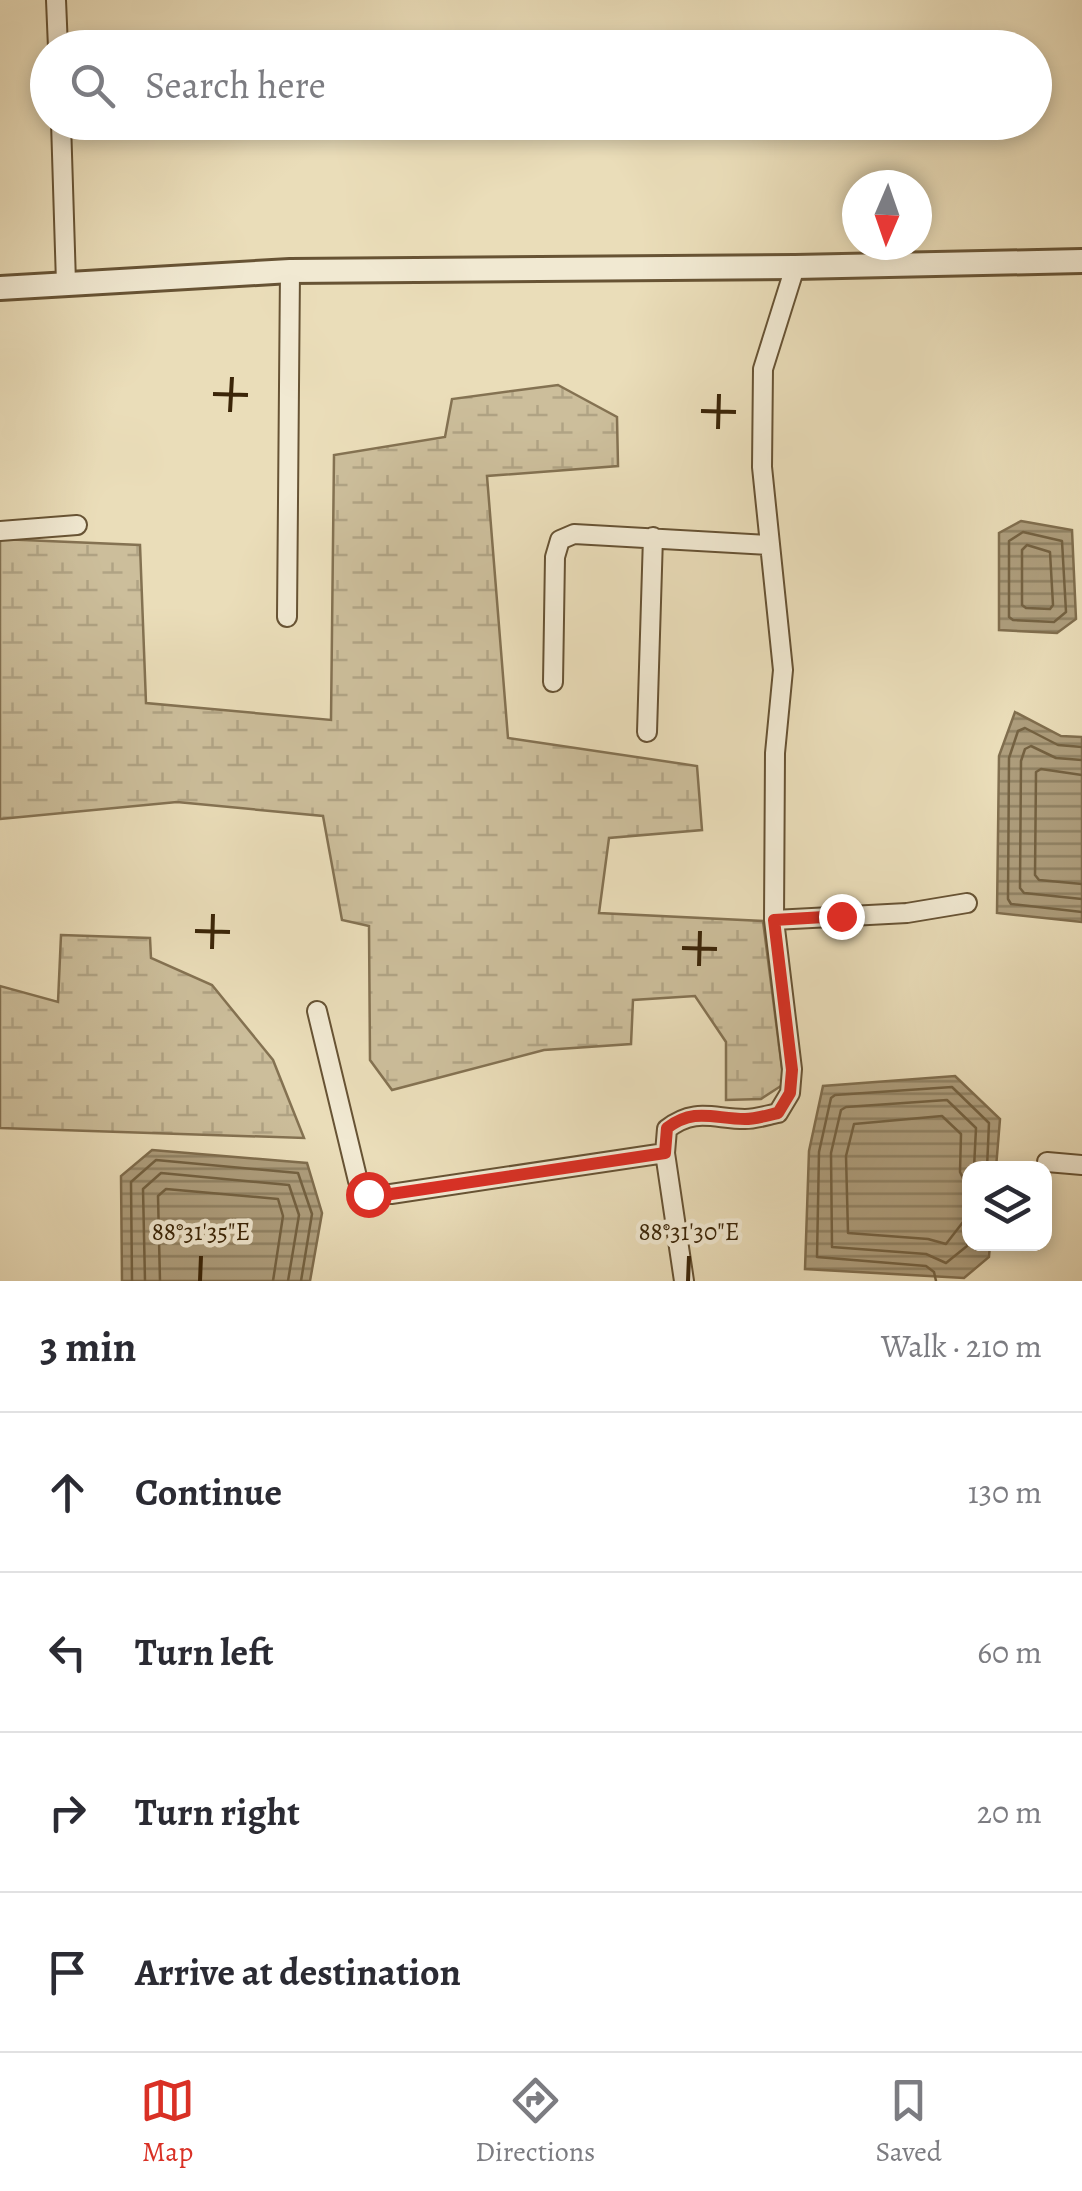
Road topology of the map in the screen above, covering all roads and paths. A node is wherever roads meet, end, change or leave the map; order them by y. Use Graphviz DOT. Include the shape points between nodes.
graph roads {
  1 [pos="56,0"];
  2 [pos="57,30"];
  3 [pos="62,140"];
  4 [pos="1082,261"];
  5 [pos="795,267"];
  6 [pos="290,270"];
  7 [pos="66,283"];
  8 [pos="0,288"];
  9 [pos="77,525"];
  10 [pos="0,531"];
  11 [pos="653,537"];
  12 [pos="770,545"];
  13 [pos="287,617"];
  14 [pos="553,682"];
  15 [pos="647,732"];
  16 [pos="967,903"];
  17 [pos="774,920"];
  18 [pos="317,1011"];
  19 [pos="665,1153"];
  20 [pos="1052,1162"];
  21 [pos="1082,1164"];
  22 [pos="684,1281"];
  1 -- 2 [label="street"];
  3 -- 7 [label="street"];
  4 -- 5 [label="street"];
  5 -- 6 [label="street"];
  5 -- 12 [label="street" via="763,369"];
  6 -- 7 [label="street"];
  6 -- 13 [label="street"];
  7 -- 8 [label="street"];
  9 -- 10 [label="street"];
  11 -- 12 [label="street"];
  11 -- 14 [label="street" via="574,534 560,540"];
  11 -- 15 [label="street"];
  12 -- 17 [label="street" via="782,670"];
  16 -- 17 [label="street"];
  17 -- 19 [label="street" via="790,1093 778,1113 748,1119 683,1116 667,1128"];
  18 -- 19 [label="street" via="358,1181 368,1194"];
  19 -- 22 [label="street"];
  20 -- 21 [label="street"];
}
